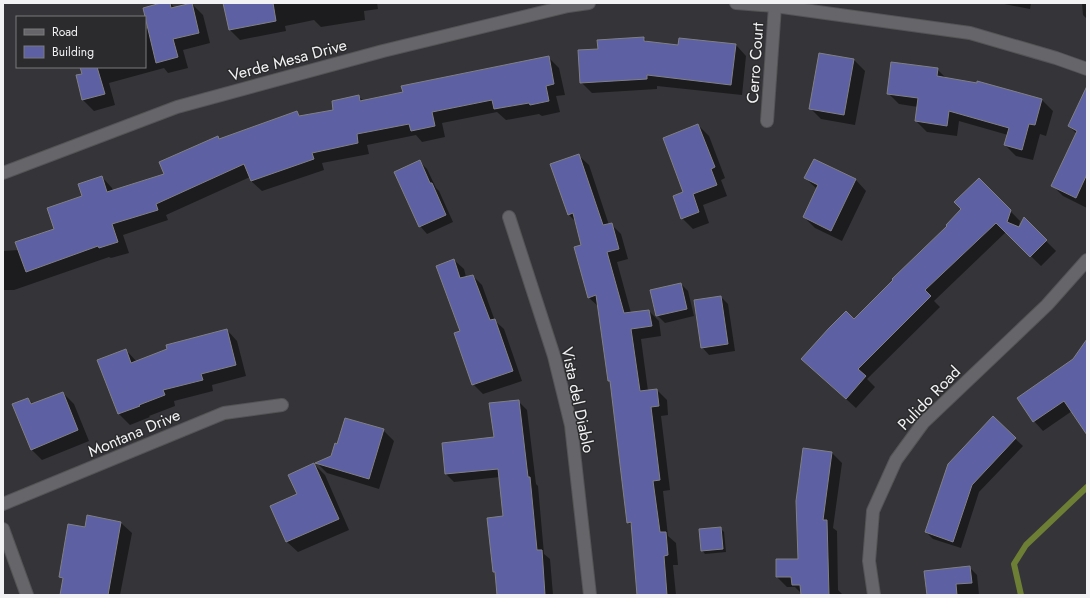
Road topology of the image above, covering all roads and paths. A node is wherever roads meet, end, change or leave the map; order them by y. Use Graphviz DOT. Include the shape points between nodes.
graph roads {
  1 [pos="589,3"];
  2 [pos="736,3"];
  3 [pos="775,6"];
  4 [pos="1087,70"];
  5 [pos="767,121"];
  6 [pos="3,173"];
  7 [pos="509,217"];
  8 [pos="1087,260"];
  9 [pos="282,404"];
  10 [pos="3,504"];
  11 [pos="3,529"];
  12 [pos="27,595"];
  13 [pos="590,595"];
  14 [pos="874,595"];
  1 -- 6 [label="street, Verde Mesa Drive" via="383,51 177,107"];
  2 -- 3 [label="street"];
  3 -- 4 [label="street" via="970,33 1056,58"];
  3 -- 5 [label="street, Cerro Court"];
  7 -- 13 [label="street, Vista del Diablo" via="554,356 571,425"];
  8 -- 14 [label="street, Pulido Road" via="1047,305 923,423 896,460 873,512 869,561"];
  9 -- 10 [label="street, Montana Drive" via="224,413"];
  11 -- 12 [label="street"];
}
